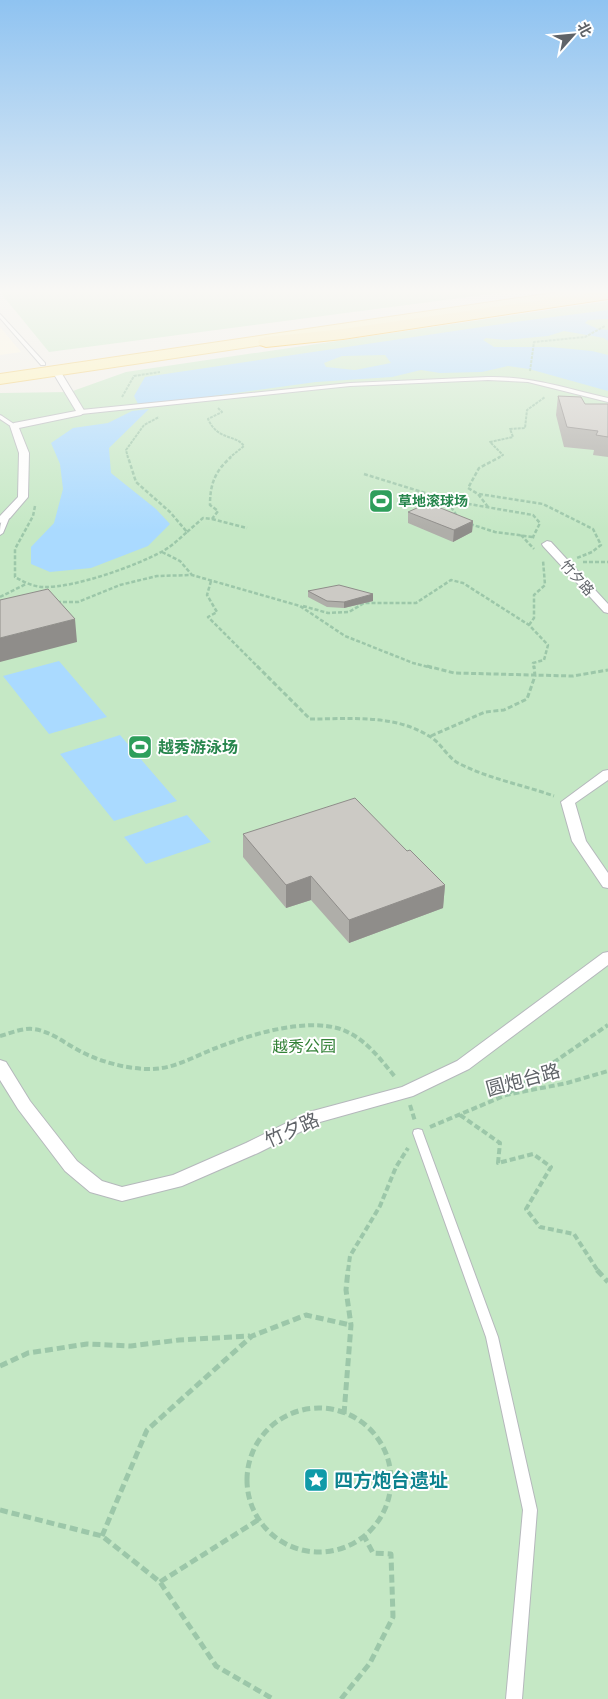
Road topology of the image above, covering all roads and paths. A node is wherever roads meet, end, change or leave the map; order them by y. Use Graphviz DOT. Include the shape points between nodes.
graph roads {
  1 [pos="32,371"];
  2 [pos="53,371"];
  3 [pos="0,379"];
  4 [pos="551,393"];
  5 [pos="608,400"];
  6 [pos="188,402"];
  7 [pos="81,412"];
  8 [pos="0,417"];
  9 [pos="14,426"];
  10 [pos="364,474"];
  11 [pos="478,494"];
  12 [pos="452,501"];
  13 [pos="36,502"];
  14 [pos="488,507"];
  15 [pos="4,518"];
  16 [pos="212,519"];
  17 [pos="247,528"];
  18 [pos="187,532"];
  19 [pos="0,533"];
  20 [pos="520,535"];
  21 [pos="533,537"];
  22 [pos="547,544"];
  23 [pos="162,552"];
  24 [pos="536,552"];
  25 [pos="542,558"];
  26 [pos="608,562"];
  27 [pos="564,563"];
  28 [pos="192,575"];
  29 [pos="211,581"];
  30 [pos="27,584"];
  31 [pos="0,597"];
  32 [pos="51,602"];
  33 [pos="300,606"];
  34 [pos="608,610"];
  35 [pos="529,625"];
  36 [pos="608,670"];
  37 [pos="535,676"];
  38 [pos="431,736"];
  39 [pos="608,774"];
  40 [pos="568,802"];
  41 [pos="608,884"];
  42 [pos="608,957"];
  43 [pos="608,1025"];
  44 [pos="0,1036"];
  45 [pos="0,1066"];
  46 [pos="608,1071"];
  47 [pos="407,1092"];
  48 [pos="506,1095"];
  49 [pos="460,1115"];
  50 [pos="418,1133"];
  51 [pos="608,1282"];
  52 [pos="350,1325"];
  53 [pos="252,1336"];
  54 [pos="0,1366"];
  55 [pos="344,1414"];
  56 [pos="0,1510"];
  57 [pos="258,1520"];
  58 [pos="102,1536"];
  59 [pos="364,1536"];
  60 [pos="160,1582"];
  61 [pos="273,1699"];
  62 [pos="341,1699"];
  63 [pos="514,1699"];
  1 -- 3 [label="main road"];
  2 -- 7 [label="street"];
  4 -- 11 [label="path" via="527,410 525,428 510,429 513,437 490,442 502,455 488,461 475,473 468,488"];
  5 -- 6 [label="lane" via="544,383 514,379 356,383"];
  6 -- 7 [label="lane"];
  6 -- 16 [label="path" via="194,407 215,403 222,412 208,419 211,427 222,437 241,442 244,446 224,461 212,478 210,505 218,511"];
  6 -- 18 [label="path" via="144,425 126,450 136,482"];
  7 -- 9 [label="street"];
  8 -- 9 [label="lane"];
  9 -- 15 [label="street" via="24,453 23,497"];
  10 -- 12 [label="path"];
  11 -- 14 [label="path"];
  11 -- 27 [label="path" via="543,504 592,529 601,545"];
  12 -- 14 [label="path"];
  12 -- 20 [label="path" via="451,507 457,516 471,525"];
  13 -- 30 [label="path" via="33,516 15,549 15,577"];
  14 -- 21 [label="path" via="533,515 540,523"];
  15 -- 19 [label="lane"];
  16 -- 17 [label="path"];
  16 -- 18 [label="path" via="203,518"];
  18 -- 23 [label="path"];
  20 -- 21 [label="path"];
  20 -- 24 [label="path"];
  21 -- 22 [label="path"];
  22 -- 27 [label="street, 竹夕路"];
  23 -- 28 [label="path" via="180,561"];
  23 -- 30 [label="path" via="68,584 45,587"];
  25 -- 35 [label="path" via="545,586 534,595 534,618"];
  26 -- 27 [label="path"];
  27 -- 34 [label="street, 竹夕路"];
  28 -- 29 [label="path"];
  28 -- 32 [label="path" via="158,576 120,585 78,602"];
  29 -- 33 [label="path"];
  29 -- 38 [label="path" via="207,595 217,612 208,617 310,719 370,719 407,724"];
  30 -- 31 [label="path"];
  33 -- 35 [label="path" via="328,613 349,612 364,603 416,603 451,580 463,583"];
  33 -- 37 [label="path" via="345,636 413,663 454,673"];
  35 -- 37 [label="path" via="548,645 544,660 533,663"];
  36 -- 37 [label="path" via="573,676"];
  37 -- 38 [label="path" via="527,699 504,710 485,712"];
  38 -- 40 [label="path" via="457,763 488,777 528,786"];
  39 -- 40 [label="street"];
  40 -- 41 [label="street" via="579,841"];
  42 -- 47 [label="street, 竹夕路" via="463,1065"];
  43 -- 48 [label="path"];
  44 -- 47 [label="path" via="36,1029 82,1052 123,1066 156,1069 180,1064 250,1036 289,1028 328,1026 360,1040"];
  45 -- 47 [label="street, 竹夕路" via="24,1106 71,1166 96,1188 122,1194 176,1181 315,1117"];
  46 -- 48 [label="path, 圆炮台路"];
  47 -- 50 [label="path"];
  48 -- 49 [label="path, 圆炮台路"];
  49 -- 50 [label="path, 圆炮台路"];
  49 -- 51 [label="path" via="500,1143 498,1163 533,1154 551,1167 526,1210 540,1228 574,1234"];
  50 -- 52 [label="path" via="396,1167 380,1206 350,1256 346,1290"];
  50 -- 63 [label="lane" via="492,1338 530,1510"];
  52 -- 53 [label="path" via="306,1315"];
  52 -- 55 [label="path"];
  53 -- 54 [label="path" via="131,1346 87,1344 28,1353"];
  53 -- 58 [label="path" via="147,1430"];
  55 -- 57 [label="path" via="321,1410 298,1412 278,1421 261,1436 249,1455 244,1477 248,1500"];
  55 -- 59 [label="path" via="378,1439 389,1458 393,1479 390,1501 380,1520"];
  56 -- 58 [label="path"];
  57 -- 59 [label="path" via="288,1544 308,1550 328,1550"];
  57 -- 60 [label="path"];
  58 -- 60 [label="path"];
  59 -- 62 [label="path" via="373,1553 391,1554 392,1617 370,1663"];
  60 -- 61 [label="path" via="216,1666"];
}
